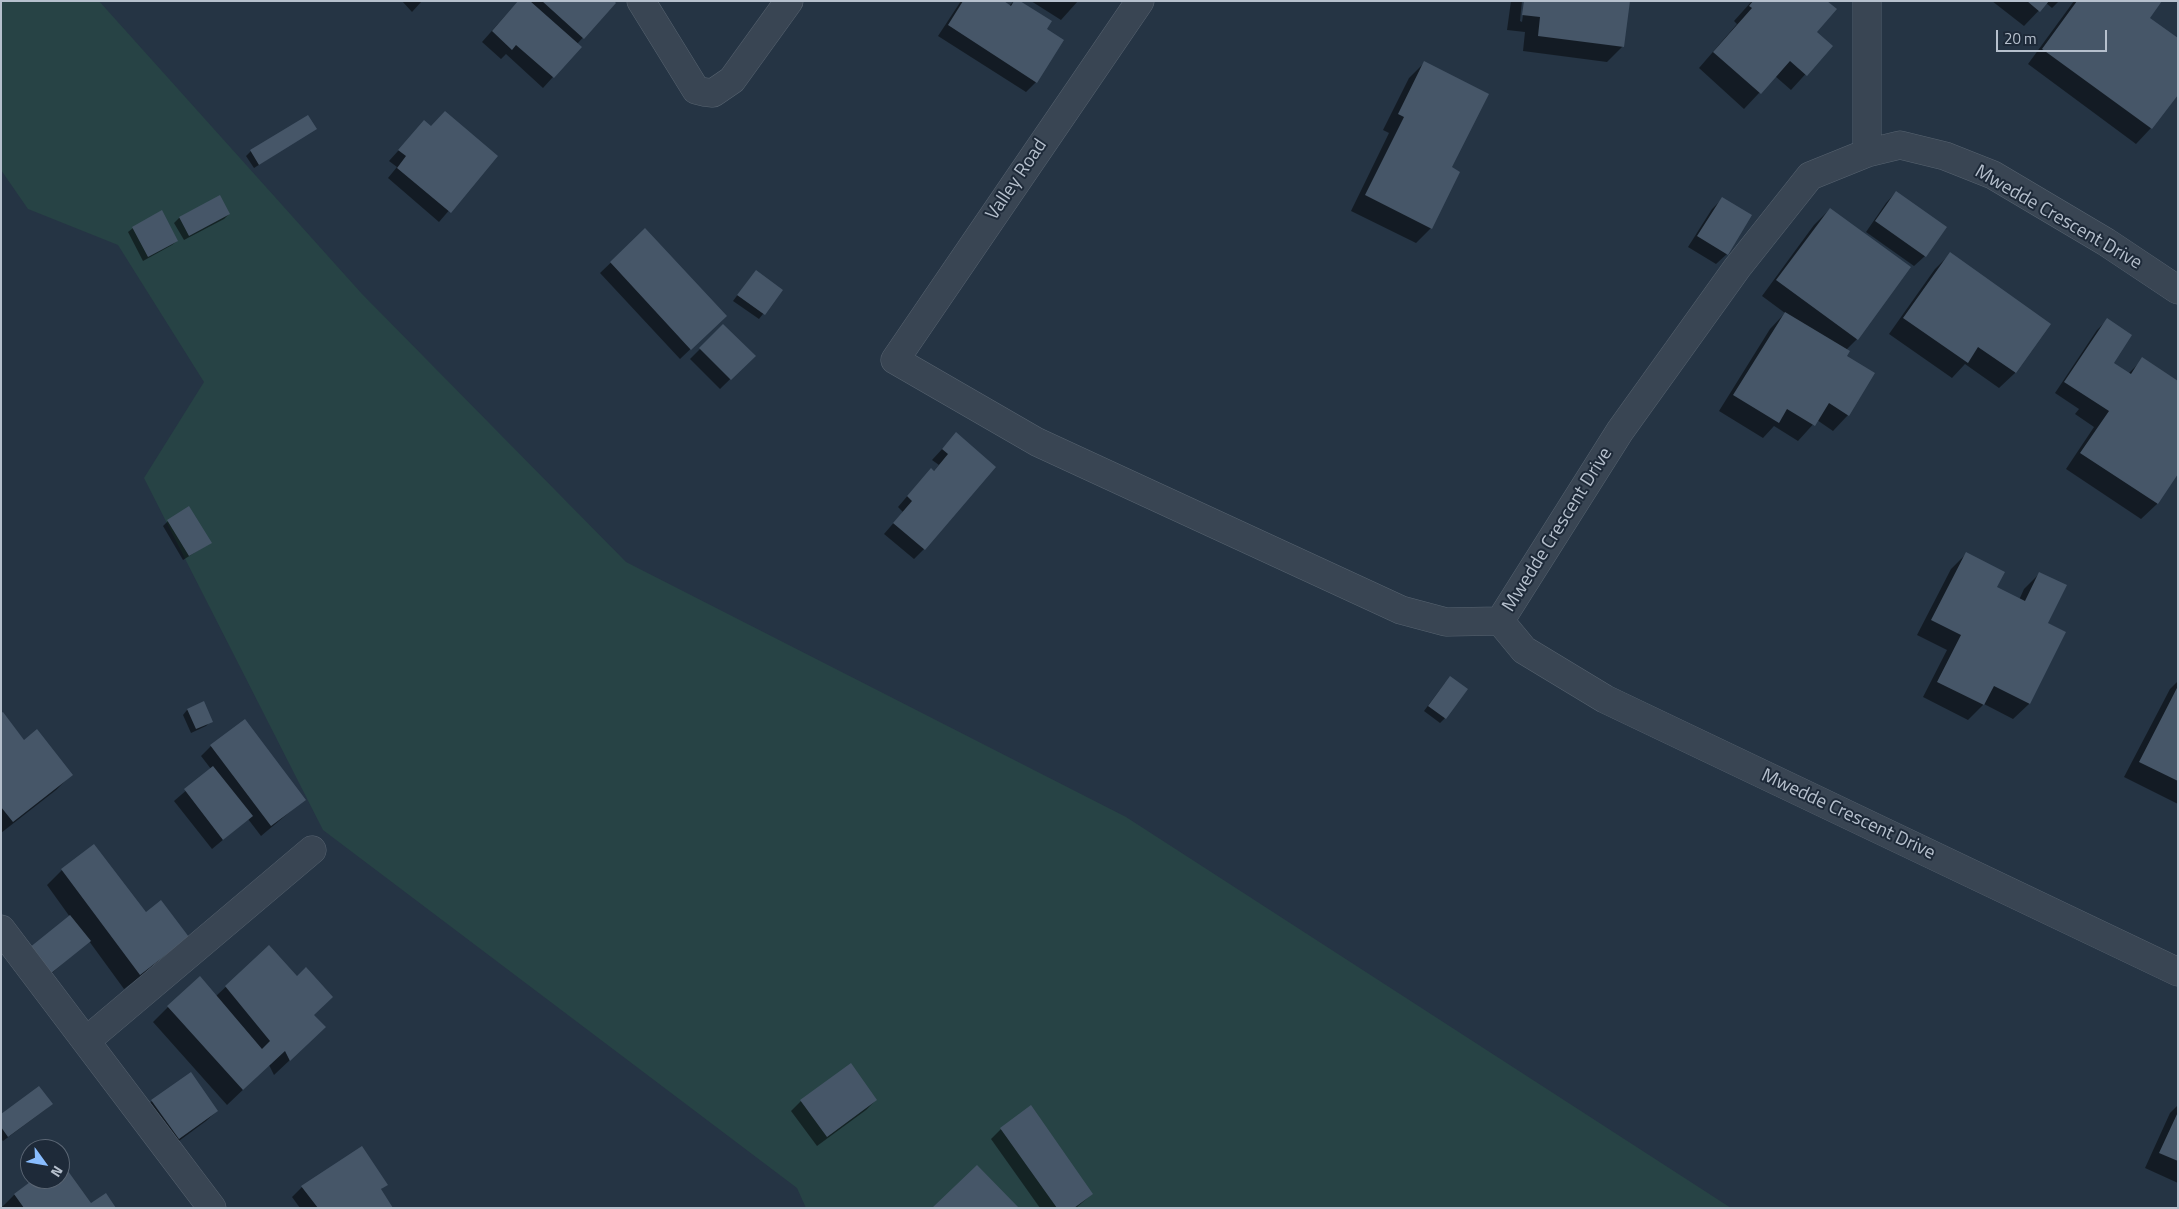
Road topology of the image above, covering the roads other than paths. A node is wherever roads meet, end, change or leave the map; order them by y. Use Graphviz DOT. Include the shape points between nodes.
graph roads {
  1 [pos="640,1"];
  2 [pos="789,1"];
  3 [pos="1140,1"];
  4 [pos="1867,1"];
  5 [pos="1867,153"];
  6 [pos="2178,290"];
  7 [pos="1500,621"];
  8 [pos="312,850"];
  9 [pos="1,929"];
  10 [pos="2178,972"];
  11 [pos="86,1041"];
  12 [pos="212,1208"];
  1 -- 2 [label="street" via="696,90 704,92 713,92 732,80"];
  3 -- 7 [label="street, Valley Road" via="895,360 1037,442 1401,610 1446,622"];
  4 -- 5 [label="street"];
  5 -- 6 [label="street, Mwedde Crescent Drive" via="1900,145 1945,156 1992,175 2106,242"];
  5 -- 7 [label="street, Mwedde Crescent Drive" via="1810,176 1737,268 1620,431"];
  7 -- 10 [label="street, Mwedde Crescent Drive" via="1524,650 1605,699"];
  8 -- 11 [label="street"];
  9 -- 11 [label="street"];
  11 -- 12 [label="street"];
}
